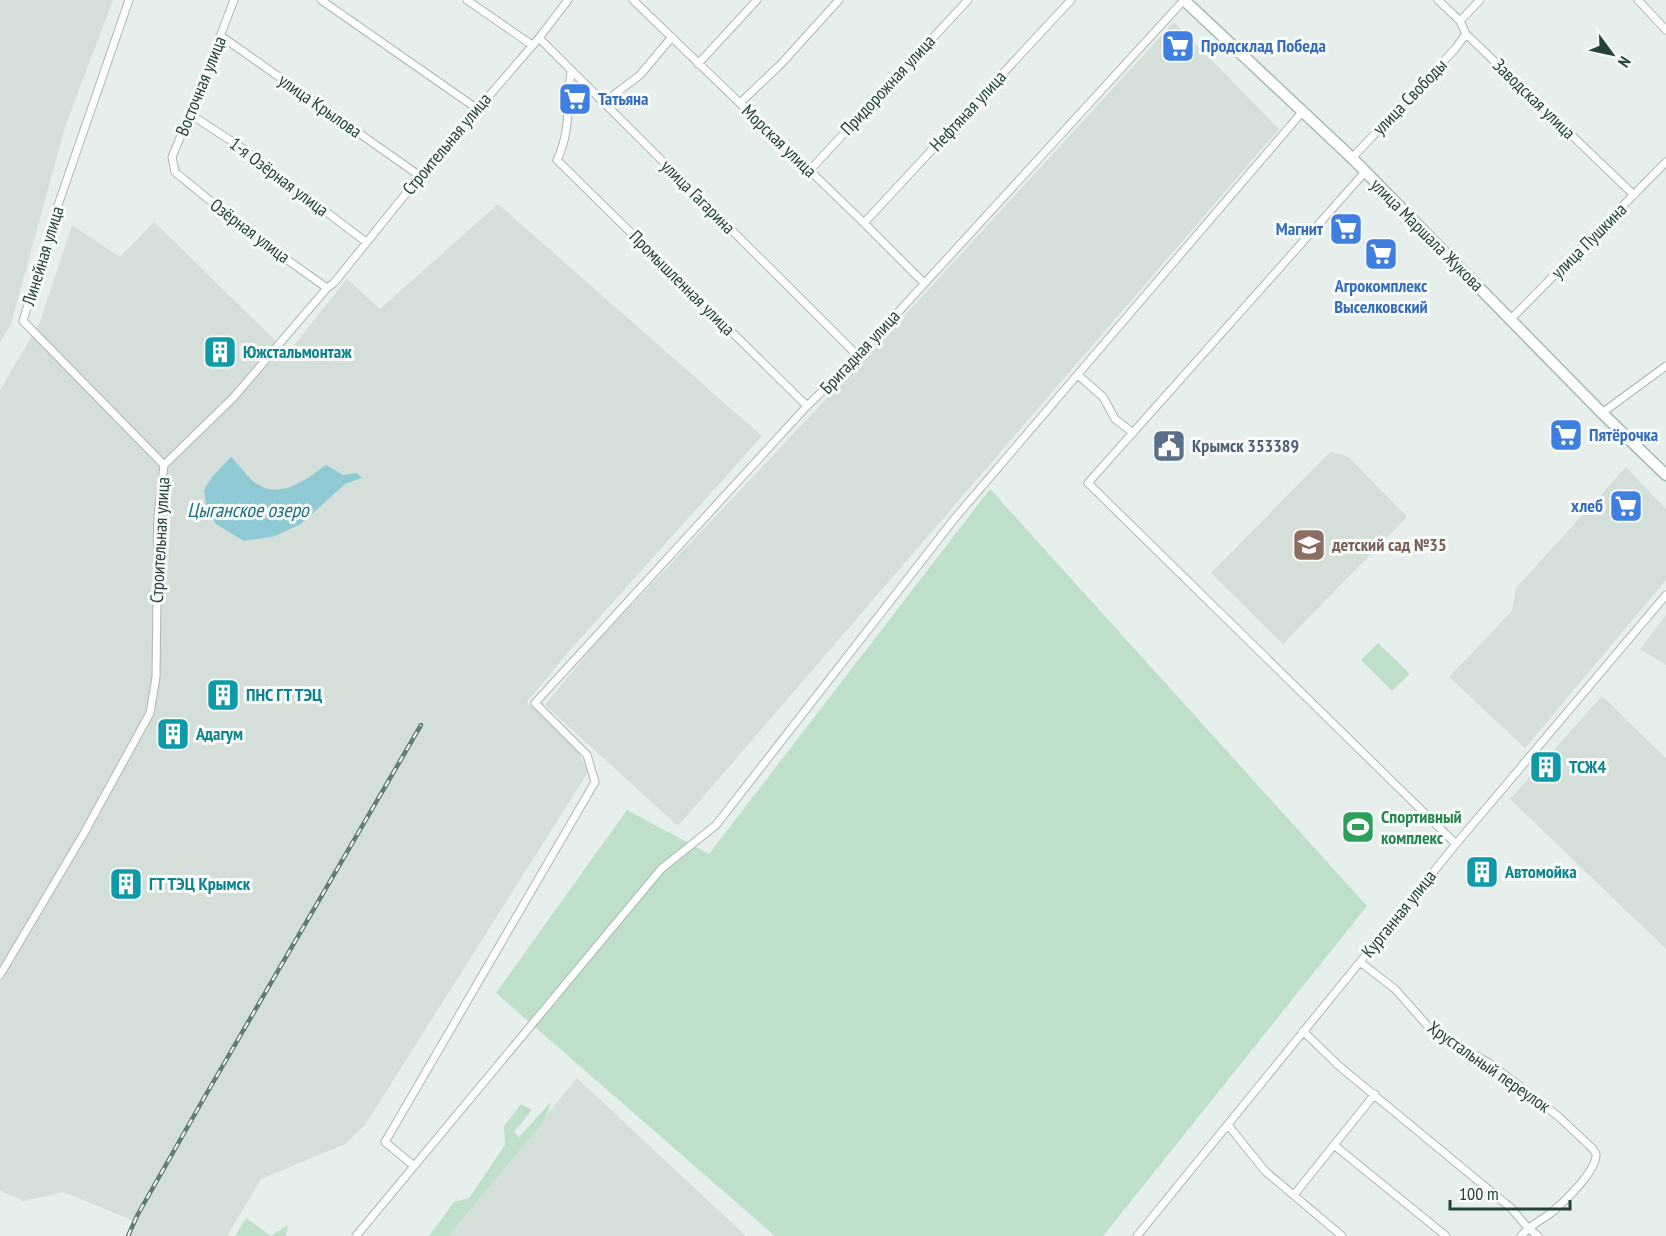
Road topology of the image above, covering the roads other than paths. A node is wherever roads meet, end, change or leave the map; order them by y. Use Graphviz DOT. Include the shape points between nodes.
graph roads {
  1 [pos="129,0"];
  2 [pos="234,0"];
  3 [pos="321,0"];
  4 [pos="468,0"];
  5 [pos="568,0"];
  6 [pos="633,0"];
  7 [pos="757,0"];
  8 [pos="839,0"];
  9 [pos="968,0"];
  10 [pos="1071,0"];
  11 [pos="1184,0"];
  12 [pos="1438,0"];
  13 [pos="1480,0"];
  14 [pos="1638,0"];
  15 [pos="1460,21"];
  16 [pos="1666,30"];
  17 [pos="1466,34"];
  18 [pos="221,36"];
  19 [pos="672,37"];
  20 [pos="539,38"];
  21 [pos="532,45"];
  22 [pos="698,64"];
  23 [pos="571,71"];
  24 [pos="740,103"];
  25 [pos="603,104"];
  26 [pos="476,108"];
  27 [pos="1303,111"];
  28 [pos="190,114"];
  29 [pos="1352,158"];
  30 [pos="1666,162"];
  31 [pos="809,171"];
  32 [pos="175,172"];
  33 [pos="1365,172"];
  34 [pos="420,176"];
  35 [pos="1634,195"];
  36 [pos="864,223"];
  37 [pos="366,242"];
  38 [pos="924,283"];
  39 [pos="327,288"];
  40 [pos="1511,319"];
  41 [pos="858,356"];
  42 [pos="1666,366"];
  43 [pos="1078,375"];
  44 [pos="807,406"];
  45 [pos="1602,413"];
  46 [pos="1133,433"];
  47 [pos="164,465"];
  48 [pos="1666,475"];
  49 [pos="1666,595"];
  50 [pos="1456,844"];
  51 [pos="1360,962"];
  52 [pos="0,975"];
  53 [pos="1303,1031"];
  54 [pos="1375,1094"];
  55 [pos="1228,1125"];
  56 [pos="1334,1145"];
  57 [pos="414,1166"];
  58 [pos="1294,1195"];
  59 [pos="1528,1228"];
  60 [pos="356,1236"];
  61 [pos="1137,1236"];
  62 [pos="1342,1236"];
  63 [pos="1446,1236"];
  64 [pos="1521,1236"];
  65 [pos="1538,1236"];
  1 -- 47 [label="street, Линейная улица" via="57,208 23,321"];
  2 -- 18 [label="street, Восточная улица"];
  3 -- 26 [label="street"];
  4 -- 21 [label="street"];
  5 -- 20 [label="street, Строительная улица"];
  6 -- 19 [label="street, Морская улица"];
  7 -- 22 [label="street"];
  8 -- 24 [label="street"];
  9 -- 31 [label="street, Придорожная улица"];
  10 -- 36 [label="street, Нефтяная улица"];
  11 -- 27 [label="main road, улица Маршала Жукова"];
  11 -- 38 [label="street, Бригадная улица"];
  12 -- 15 [label="street, Заводская улица"];
  13 -- 15 [label="street"];
  14 -- 16 [label="street"];
  15 -- 17 [label="street, Заводская улица"];
  17 -- 29 [label="street, улица Свободы"];
  17 -- 35 [label="street, Заводская улица"];
  18 -- 28 [label="street, Восточная улица"];
  18 -- 34 [label="street, улица Крылова"];
  19 -- 22 [label="street, Морская улица"];
  19 -- 25 [label="street" via="640,75"];
  20 -- 21 [label="street, Строительная улица"];
  20 -- 23 [label="street, улица Гагарина"];
  21 -- 26 [label="street, Строительная улица"];
  22 -- 24 [label="street, Морская улица"];
  23 -- 25 [label="street, улица Гагарина"];
  23 -- 44 [label="street, Промышленная улица" via="566,134 557,160"];
  24 -- 31 [label="street, Морская улица"];
  25 -- 41 [label="street, улица Гагарина"];
  26 -- 34 [label="street, Строительная улица"];
  27 -- 29 [label="main road, улица Маршала Жукова"];
  27 -- 43 [label="street"];
  28 -- 32 [label="street, Восточная улица" via="172,157"];
  28 -- 37 [label="street, 1-я Озёрная улица" via="242,148"];
  29 -- 33 [label="main road, улица Маршала Жукова"];
  30 -- 35 [label="street, улица Пушкина"];
  31 -- 36 [label="street, Морская улица"];
  32 -- 39 [label="street, Озёрная улица" via="251,234"];
  33 -- 40 [label="main road, улица Маршала Жукова"];
  33 -- 46 [label="street"];
  34 -- 37 [label="street, Строительная улица"];
  35 -- 40 [label="street, улица Пушкина"];
  36 -- 38 [label="street, Морская улица"];
  37 -- 39 [label="street, Строительная улица"];
  38 -- 41 [label="street, Бригадная улица"];
  39 -- 47 [label="street, Строительная улица" via="233,398"];
  40 -- 45 [label="main road, улица Маршала Жукова"];
  41 -- 44 [label="street, Бригадная улица"];
  42 -- 45 [label="street"];
  43 -- 46 [label="street" via="1103,397 1115,419"];
  43 -- 57 [label="street" via="955,518 716,825 661,869"];
  44 -- 57 [label="street, Бригадная улица" via="535,703 587,755 595,782 385,1142"];
  45 -- 48 [label="main road, улица Маршала Жукова"];
  46 -- 50 [label="street" via="1088,483"];
  47 -- 52 [label="street, Строительная улица" via="158,516 156,677 150,713"];
  49 -- 50 [label="street, Курганная улица"];
  50 -- 51 [label="street, Курганная улица"];
  51 -- 53 [label="street, Курганная улица"];
  51 -- 59 [label="street, Хрустальный переулок" via="1395,989 1432,1032 1512,1080 1559,1117 1596,1154 1593,1167 1564,1201"];
  53 -- 54 [label="street"];
  53 -- 55 [label="street, Курганная улица"];
  54 -- 56 [label="street"];
  54 -- 59 [label="street" via="1511,1208"];
  55 -- 58 [label="street" via="1265,1171"];
  55 -- 61 [label="street, Курганная улица"];
  56 -- 58 [label="street"];
  56 -- 63 [label="street"];
  57 -- 60 [label="street"];
  58 -- 62 [label="street"];
  59 -- 64 [label="street"];
  59 -- 65 [label="street"];
}
